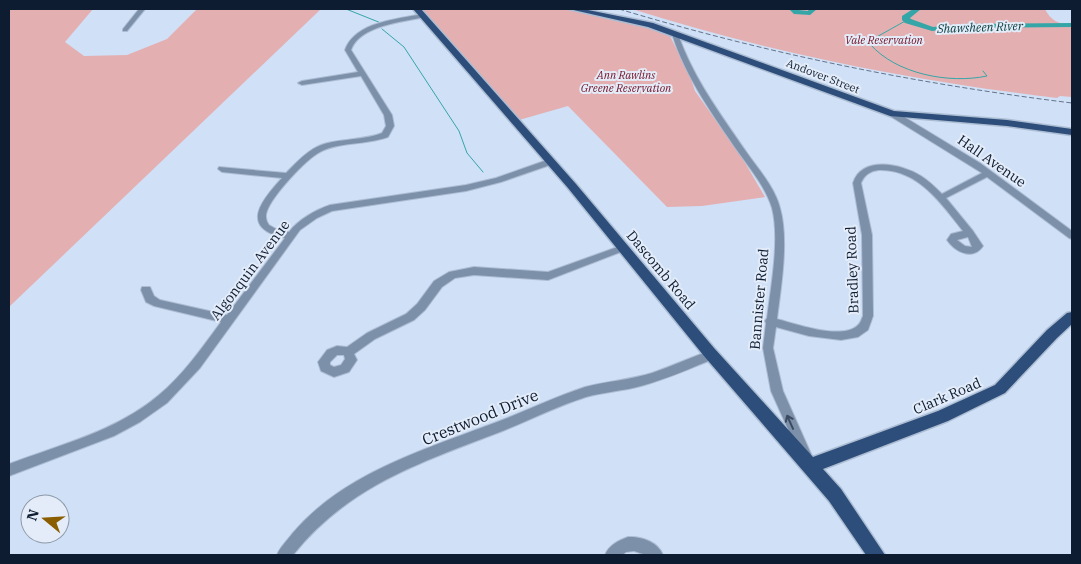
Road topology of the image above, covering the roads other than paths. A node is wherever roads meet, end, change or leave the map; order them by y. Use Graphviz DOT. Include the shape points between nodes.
graph roads {
  1 [pos="142,9"];
  2 [pos="573,9"];
  3 [pos="420,12"];
  4 [pos="125,30"];
  5 [pos="676,34"];
  6 [pos="362,74"];
  7 [pos="302,83"];
  8 [pos="894,114"];
  9 [pos="1072,132"];
  10 [pos="550,162"];
  11 [pos="222,168"];
  12 [pos="988,173"];
  13 [pos="289,176"];
  14 [pos="940,198"];
  15 [pos="970,233"];
  16 [pos="291,236"];
  17 [pos="1072,236"];
  18 [pos="623,248"];
  19 [pos="146,290"];
  20 [pos="1072,317"];
  21 [pos="229,320"];
  22 [pos="770,321"];
  23 [pos="348,352"];
  24 [pos="712,355"];
  25 [pos="810,466"];
  26 [pos="9,470"];
  27 [pos="284,555"];
  28 [pos="612,555"];
  29 [pos="656,555"];
  30 [pos="876,555"];
  1 -- 4 [label="street"];
  2 -- 5 [label="main road, Andover Street" via="650,25"];
  3 -- 6 [label="street" via="356,37 348,50"];
  3 -- 10 [label="main road, Dascomb Road"];
  5 -- 8 [label="main road, Andover Street"];
  5 -- 22 [label="street, Bannister Road" via="701,91 766,186 776,208 779,236 777,277"];
  6 -- 7 [label="street"];
  6 -- 13 [label="street" via="391,121 388,131 375,139 318,150 305,158"];
  8 -- 9 [label="main road, Andover Street" via="1008,123"];
  8 -- 12 [label="street, Hall Avenue"];
  10 -- 16 [label="street, Algonquin Avenue" via="466,188 330,208 303,222"];
  10 -- 18 [label="main road, Dascomb Road"];
  11 -- 13 [label="street"];
  12 -- 14 [label="street"];
  12 -- 17 [label="street, Hall Avenue"];
  13 -- 16 [label="street" via="261,215 268,229"];
  14 -- 15 [label="street, Bradley Road"];
  14 -- 22 [label="street, Bradley Road" via="923,180 904,171 879,168 863,172 857,182 866,235 866,324 857,333 841,336"];
  16 -- 21 [label="street, Algonquin Avenue"];
  18 -- 23 [label="street" via="548,276 474,271 452,274 438,284 410,317 371,336"];
  18 -- 24 [label="main road, Dascomb Road"];
  19 -- 21 [label="street" via="150,299 158,303"];
  20 -- 25 [label="main road, Clark Road" via="990,396"];
  21 -- 26 [label="street, Algonquin Avenue" via="181,383 136,418 94,438"];
  25 -- 22 [label="street, Bannister Road, one-way" via="777,391 768,348"];
  24 -- 25 [label="main road, Dascomb Road"];
  24 -- 27 [label="street, Crestwood Drive" via="658,376 596,389 434,452 367,483 315,518"];
  25 -- 30 [label="main road, Dascomb Road" via="835,495"];
  28 -- 29 [label="street" via="617,549 632,543 648,548"];
}
